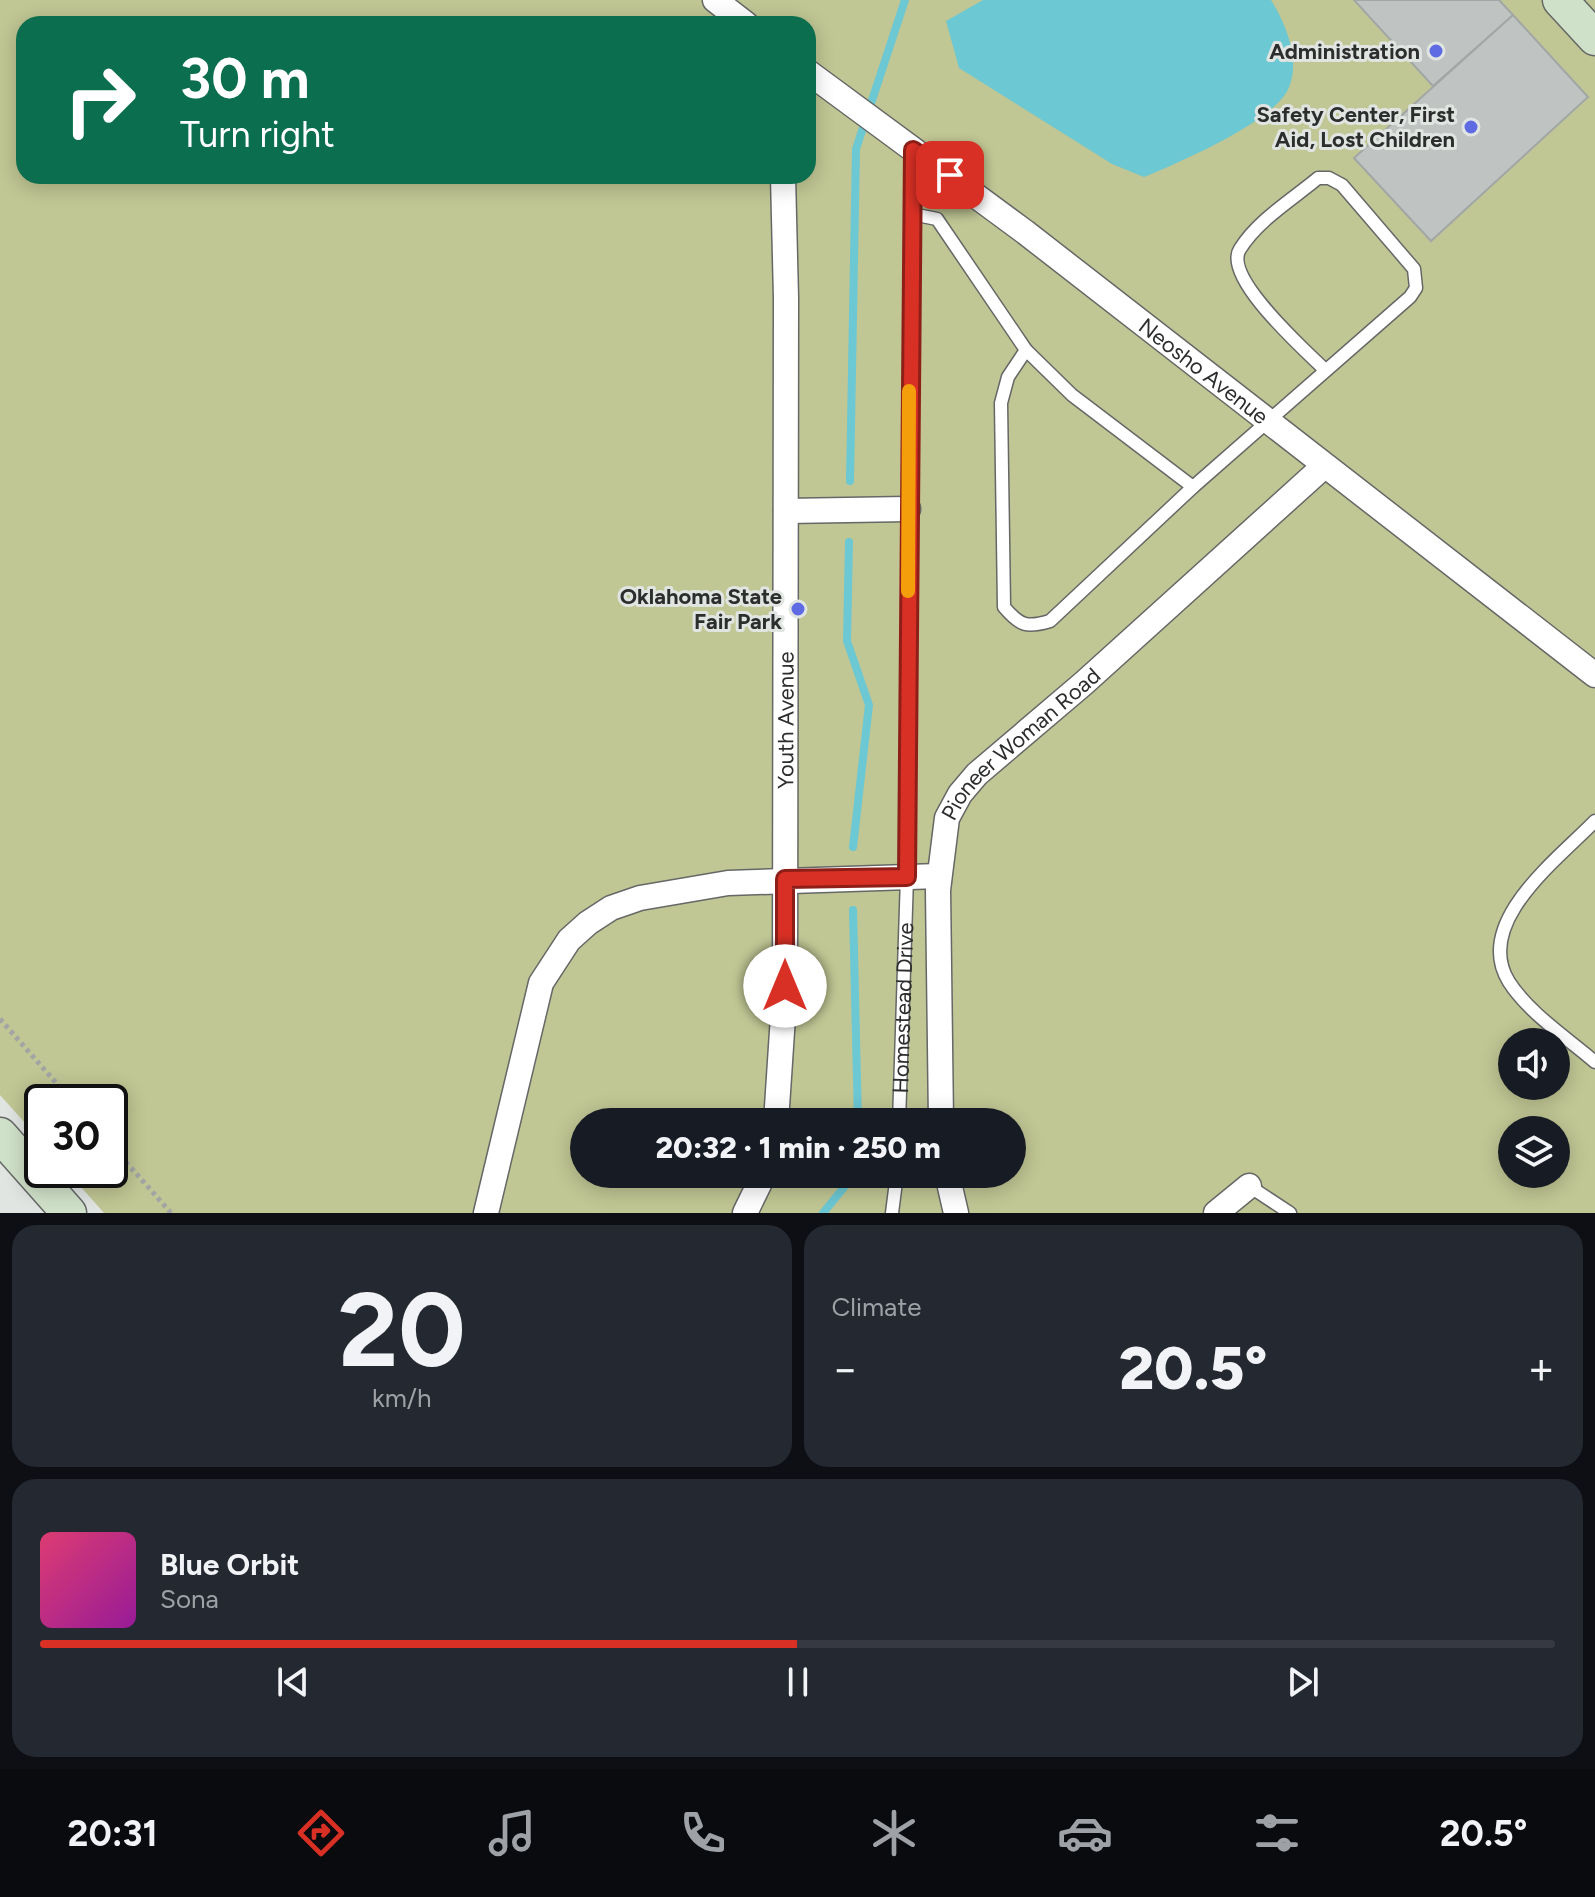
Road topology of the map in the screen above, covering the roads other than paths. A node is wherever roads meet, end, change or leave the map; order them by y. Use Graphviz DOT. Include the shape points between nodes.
graph roads {
  1 [pos="715,0"];
  2 [pos="1560,0"];
  3 [pos="736,16"];
  4 [pos="1595,38"];
  5 [pos="818,79"];
  6 [pos="913,150"];
  7 [pos="783,184"];
  8 [pos="912,214"];
  9 [pos="1026,350"];
  10 [pos="1325,370"];
  11 [pos="1267,420"];
  12 [pos="1323,467"];
  13 [pos="1193,487"];
  14 [pos="908,509"];
  15 [pos="786,511"];
  16 [pos="1595,675"];
  17 [pos="1595,821"];
  18 [pos="939,876"];
  19 [pos="907,877"];
  20 [pos="785,879"];
  21 [pos="1595,1062"];
  22 [pos="777,1108"];
  23 [pos="899,1108"];
  24 [pos="941,1108"];
  25 [pos="0,1135"];
  26 [pos="1249,1186"];
  27 [pos="757,1188"];
  28 [pos="895,1188"];
  29 [pos="950,1188"];
  30 [pos="69,1213"];
  31 [pos="486,1213"];
  32 [pos="745,1213"];
  33 [pos="892,1213"];
  34 [pos="956,1213"];
  35 [pos="1216,1213"];
  36 [pos="1290,1213"];
  1 -- 3 [label="street"];
  2 -- 4 [label="main road"];
  5 -- 6 [label="street, Neosho Avenue"];
  6 -- 8 [label="lane, Homestead Drive"];
  6 -- 11 [label="street, Neosho Avenue"];
  7 -- 15 [label="street, Youth Avenue"];
  8 -- 9 [label="lane" via="937,219"];
  8 -- 14 [label="lane, Homestead Drive"];
  9 -- 13 [label="lane" via="1072,395"];
  9 -- 13 [label="lane" via="1008,377 1001,403 1004,607 1017,623 1031,627 1050,621"];
  10 -- 10 [label="lane" via="1410,297 1417,278 1342,185 1318,178 1255,231 1238,251 1237,262 1248,290"];
  10 -- 11 [label="lane"];
  11 -- 12 [label="street, Neosho Avenue"];
  11 -- 13 [label="lane"];
  12 -- 16 [label="street, Neosho Avenue"];
  12 -- 18 [label="street, Pioneer Woman Road" via="977,774 947,818"];
  14 -- 15 [label="street"];
  14 -- 19 [label="lane, Homestead Drive"];
  15 -- 20 [label="street, Youth Avenue"];
  17 -- 21 [label="lane" via="1514,907 1502,928 1499,949 1510,984"];
  18 -- 19 [label="street"];
  18 -- 24 [label="street, Pioneer Woman Road"];
  19 -- 20 [label="street"];
  19 -- 23 [label="lane, Homestead Drive"];
  20 -- 22 [label="street, Youth Avenue"];
  20 -- 31 [label="street" via="640,898 611,908 569,940 541,983 533,1008"];
  25 -- 30 [label="main road"];
  26 -- 35 [label="street"];
  26 -- 36 [label="lane"];
  27 -- 32 [label="street"];
  28 -- 33 [label="lane"];
  29 -- 34 [label="street"];
}
